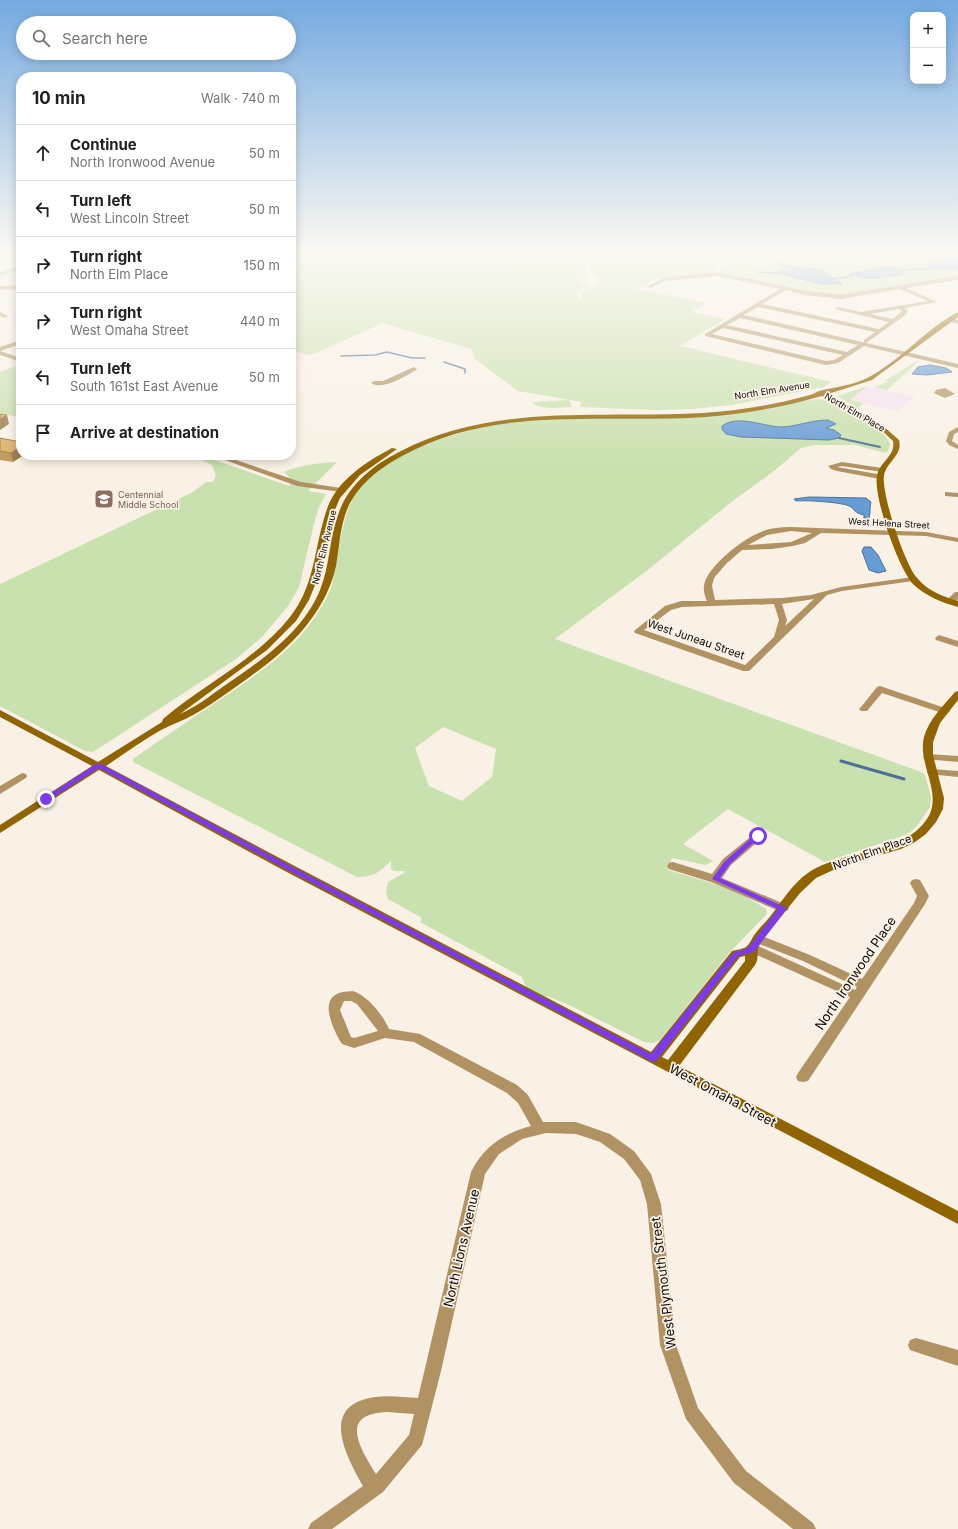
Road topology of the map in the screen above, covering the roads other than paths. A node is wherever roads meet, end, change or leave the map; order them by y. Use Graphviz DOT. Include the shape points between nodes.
graph roads {
  1 [pos="726,323"];
  2 [pos="778,323"];
  3 [pos="844,323"];
  4 [pos="891,323"];
  5 [pos="946,323"];
  6 [pos="722,326"];
  7 [pos="880,331"];
  8 [pos="864,342"];
  9 [pos="16,344"];
  10 [pos="0,349"];
  11 [pos="908,352"];
  12 [pos="0,353"];
  13 [pos="848,354"];
  14 [pos="16,358"];
  15 [pos="958,365"];
  16 [pos="414,370"];
  17 [pos="374,383"];
  18 [pos="821,393"];
  19 [pos="958,429"];
  20 [pos="429,437"];
  21 [pos="958,447"];
  22 [pos="229,460"];
  23 [pos="881,473"];
  24 [pos="342,490"];
  25 [pos="353,492"];
  26 [pos="948,494"];
  27 [pos="958,495"];
  28 [pos="819,531"];
  29 [pos="894,533"];
  30 [pos="958,540"];
  31 [pos="741,548"];
  32 [pos="913,579"];
  33 [pos="824,594"];
  34 [pos="958,594"];
  35 [pos="777,601"];
  36 [pos="711,602"];
  37 [pos="954,603"];
  38 [pos="939,638"];
  39 [pos="778,639"];
  40 [pos="958,644"];
  41 [pos="958,694"];
  42 [pos="864,708"];
  43 [pos="945,711"];
  44 [pos="0,713"];
  45 [pos="159,727"];
  46 [pos="928,757"];
  47 [pos="958,759"];
  48 [pos="99,766"];
  49 [pos="932,772"];
  50 [pos="958,774"];
  51 [pos="22,776"];
  52 [pos="0,791"];
  53 [pos="0,830"];
  54 [pos="758,836"];
  55 [pos="673,866"];
  56 [pos="715,879"];
  57 [pos="916,884"];
  58 [pos="783,908"];
  59 [pos="754,945"];
  60 [pos="865,984"];
  61 [pos="858,996"];
  62 [pos="385,1032"];
  63 [pos="653,1059"];
  64 [pos="670,1068"];
  65 [pos="803,1077"];
  66 [pos="543,1128"];
  67 [pos="958,1218"];
  68 [pos="916,1345"];
  69 [pos="958,1358"];
  70 [pos="424,1406"];
  71 [pos="374,1488"];
  72 [pos="317,1529"];
  73 [pos="807,1529"];
  1 -- 6 [label="street"];
  2 -- 8 [label="street"];
  3 -- 7 [label="street"];
  4 -- 7 [label="street"];
  5 -- 11 [label="main road, North Elm Place"];
  6 -- 13 [label="street"];
  6 -- 13 [label="street" via="707,335 826,363 836,362"];
  7 -- 8 [label="street"];
  8 -- 11 [label="street"];
  8 -- 13 [label="street"];
  9 -- 10 [label="street"];
  11 -- 15 [label="street"];
  11 -- 18 [label="main road, North Elm Place" via="870,379"];
  12 -- 14 [label="street"];
  16 -- 17 [label="street" via="384,383"];
  18 -- 20 [label="main road, North Elm Avenue" via="701,410 572,411 482,421"];
  18 -- 23 [label="main road, North Elm Place" via="894,436 897,442 896,450"];
  19 -- 21 [label="street" via="951,433 949,439 951,444"];
  20 -- 24 [label="main road, North Elm Avenue" via="396,448 372,462"];
  20 -- 25 [label="main road, North Elm Avenue" via="383,463 363,479"];
  22 -- 24 [label="street" via="300,484"];
  23 -- 23 [label="street" via="842,464 832,466 839,470"];
  23 -- 29 [label="main road" via="881,491"];
  24 -- 25 [label="main road"];
  24 -- 45 [label="main road, North Elm Avenue" via="329,516 314,582 292,619 273,641 253,658 182,706"];
  25 -- 45 [label="main road, North Elm Avenue" via="343,510 324,591 299,629 273,655 239,681 190,713"];
  26 -- 27 [label="street"];
  28 -- 29 [label="street, West Helena Street"];
  28 -- 31 [label="street" via="801,541 773,547"];
  28 -- 31 [label="street, West Helena Street" via="801,529 764,533"];
  29 -- 30 [label="street, West Helena Street" via="935,535"];
  29 -- 32 [label="main road" via="904,564"];
  31 -- 36 [label="street, West Helena Street" via="712,574 708,584"];
  32 -- 33 [label="street" via="841,589"];
  32 -- 37 [label="main road" via="929,592"];
  33 -- 35 [label="street"];
  33 -- 39 [label="street"];
  34 -- 37 [label="street"];
  35 -- 36 [label="street"];
  35 -- 39 [label="street" via="783,620"];
  36 -- 39 [label="street, West Juneau Street" via="673,606 638,631 746,669"];
  38 -- 40 [label="street"];
  41 -- 43 [label="main road, North Elm Place"];
  42 -- 43 [label="street" via="880,689"];
  43 -- 46 [label="main road, North Elm Place" via="930,735"];
  44 -- 48 [label="main road, West Omaha Street"];
  45 -- 48 [label="main road"];
  46 -- 47 [label="street"];
  46 -- 49 [label="main road, North Elm Place"];
  48 -- 53 [label="main road"];
  48 -- 63 [label="main road, West Omaha Street"];
  49 -- 50 [label="street"];
  49 -- 58 [label="main road, North Elm Place" via="939,790 939,804 922,832 898,845 812,875"];
  51 -- 52 [label="street"];
  54 -- 56 [label="street" via="727,862"];
  55 -- 56 [label="street"];
  56 -- 58 [label="street"];
  57 -- 60 [label="street, North Ironwood Place" via="923,896 919,904"];
  58 -- 59 [label="main road, North Elm Place"];
  59 -- 60 [label="street" via="811,959"];
  59 -- 61 [label="street"];
  59 -- 63 [label="main road, North Elm Place" via="736,954"];
  59 -- 64 [label="main road, North Elm Place" via="751,962"];
  60 -- 61 [label="street, North Ironwood Place"];
  61 -- 65 [label="street, North Ironwood Place"];
  62 -- 66 [label="street" via="416,1037 512,1089 523,1099"];
  63 -- 64 [label="main road, West Omaha Street"];
  64 -- 67 [label="main road, West Omaha Street"];
  66 -- 70 [label="street, North Lions Avenue" via="518,1135 494,1150 478,1172"];
  66 -- 73 [label="street, West Plymouth Street" via="576,1128 605,1138 629,1155 646,1178 654,1204 668,1345 692,1413 740,1477"];
  68 -- 69 [label="street"];
  70 -- 71 [label="street, North Lions Avenue" via="416,1440"];
  70 -- 71 [label="street" via="362,1407 350,1418 348,1426 354,1455"];
  71 -- 72 [label="street, North Lions Avenue"];
}
